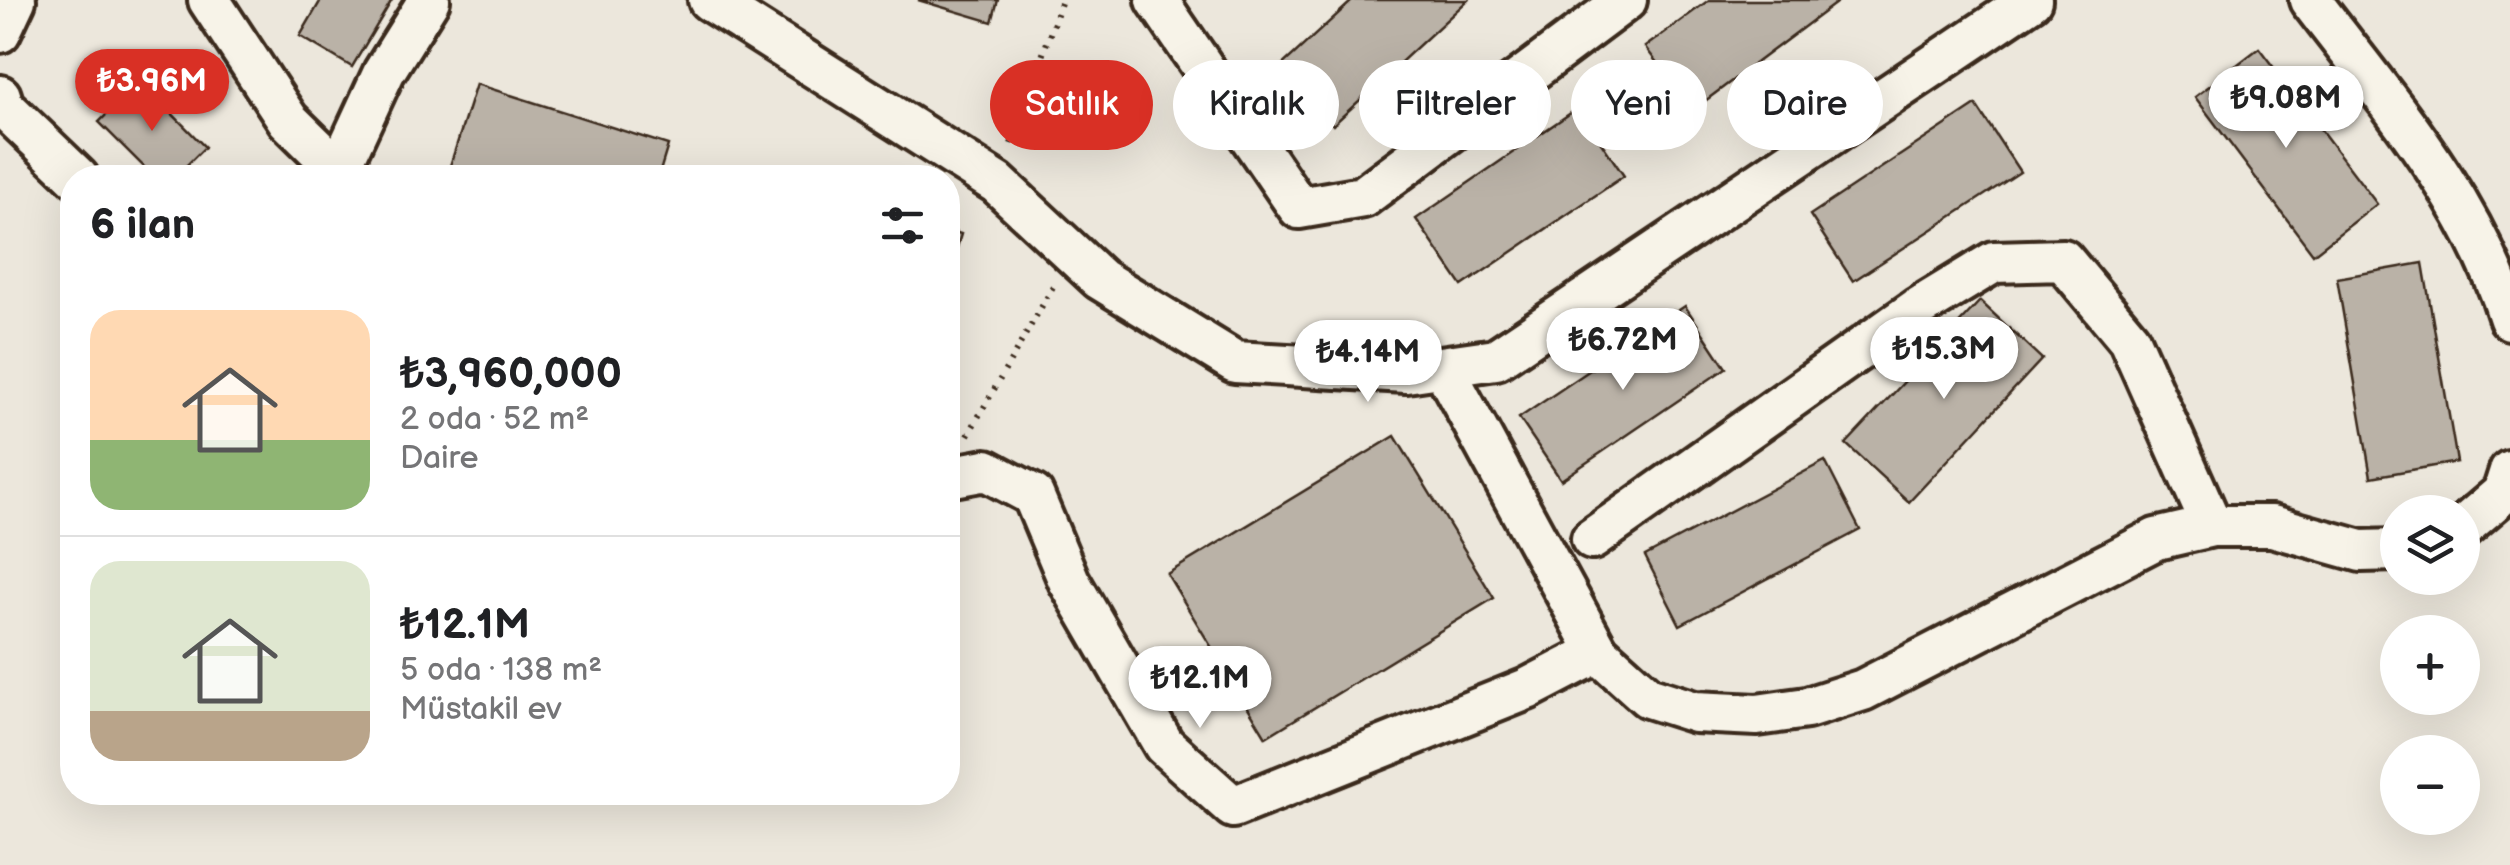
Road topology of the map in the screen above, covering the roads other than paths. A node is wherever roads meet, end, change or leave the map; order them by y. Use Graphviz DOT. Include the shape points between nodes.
graph roads {
  1 [pos="15,0"];
  2 [pos="209,0"];
  3 [pos="428,0"];
  4 [pos="709,0"];
  5 [pos="1157,0"];
  6 [pos="1626,0"];
  7 [pos="2031,0"];
  8 [pos="2310,0"];
  9 [pos="0,32"];
  10 [pos="0,96"];
  11 [pos="64,165"];
  12 [pos="329,165"];
  13 [pos="341,165"];
  14 [pos="2510,319"];
  15 [pos="1443,367"];
  16 [pos="2510,471"];
  17 [pos="960,475"];
  18 [pos="2480,512"];
  19 [pos="2212,526"];
  20 [pos="1592,539"];
  21 [pos="2380,550"];
  22 [pos="1598,652"];
  1 -- 9 [label="street"];
  2 -- 12 [label="street" via="288,120"];
  3 -- 13 [label="street" via="384,72"];
  4 -- 15 [label="street" via="997,183 1100,280 1235,362 1406,372"];
  5 -- 6 [label="street" via="1299,208 1363,197"];
  7 -- 15 [label="street" via="1496,359"];
  8 -- 14 [label="street" via="2442,173 2498,279"];
  10 -- 11 [label="street"];
  15 -- 22 [label="street"];
  16 -- 18 [label="street" via="2502,493"];
  17 -- 22 [label="street" via="986,470 1033,495 1070,581 1164,745 1233,807 1528,690"];
  19 -- 20 [label="street" via="2130,338 2062,260 1994,262"];
  19 -- 21 [label="street" via="2272,526"];
  19 -- 22 [label="street" via="2156,539 1863,690 1806,708 1757,716 1695,712 1648,697"];
}
